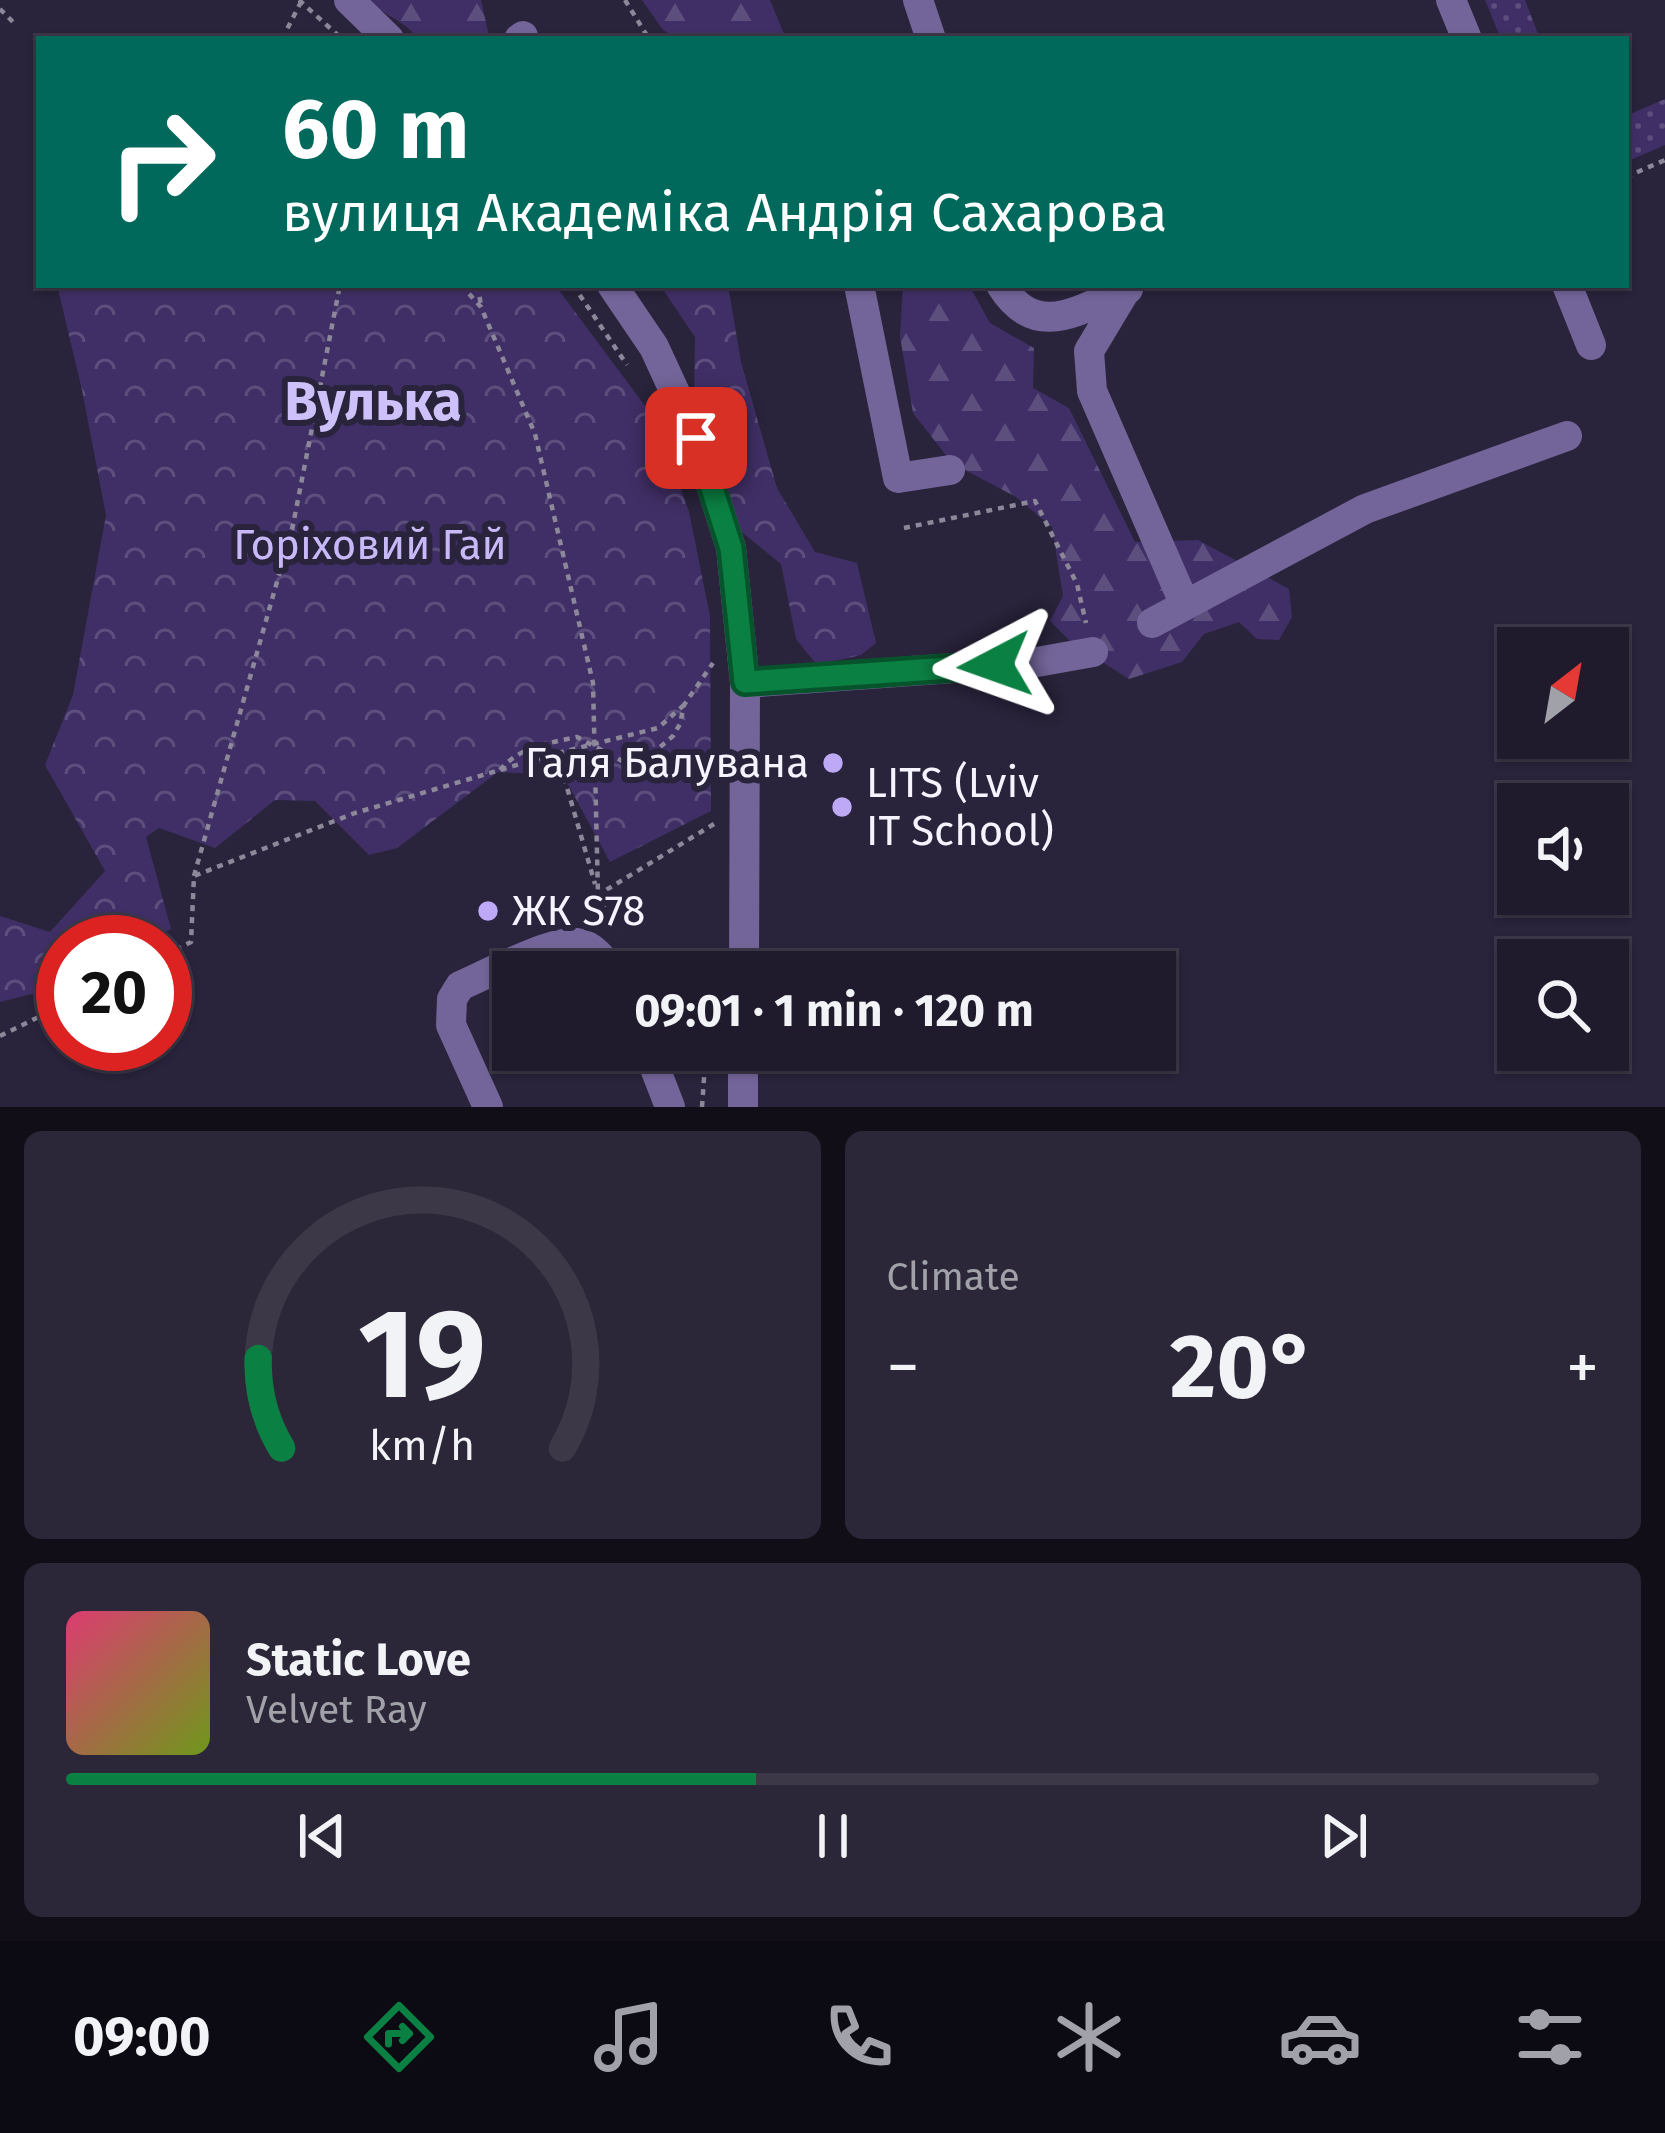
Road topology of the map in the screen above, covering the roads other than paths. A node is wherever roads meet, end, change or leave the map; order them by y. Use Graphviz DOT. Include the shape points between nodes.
graph roads {
  1 [pos="349,0"];
  2 [pos="918,0"];
  3 [pos="1451,0"];
  4 [pos="386,36"];
  5 [pos="930,36"];
  6 [pos="1466,36"];
  7 [pos="614,288"];
  8 [pos="861,288"];
  9 [pos="1003,288"];
  10 [pos="1132,288"];
  11 [pos="1568,288"];
  12 [pos="1592,345"];
  13 [pos="1567,436"];
  14 [pos="950,470"];
  15 [pos="1185,605"];
  16 [pos="1152,623"];
  17 [pos="1093,652"];
  18 [pos="731,682"];
  19 [pos="542,951"];
  20 [pos="595,951"];
  21 [pos="743,951"];
  22 [pos="492,972"];
  23 [pos="656,1071"];
  24 [pos="743,1071"];
  25 [pos="488,1107"];
  26 [pos="670,1107"];
  27 [pos="743,1107"];
  1 -- 4 [label="street"];
  2 -- 5 [label="street"];
  3 -- 6 [label="street"];
  7 -- 18 [label="street" via="654,347 696,438 731,548"];
  8 -- 14 [label="street" via="898,478"];
  9 -- 10 [label="street" via="1013,305 1041,319"];
  10 -- 15 [label="street" via="1089,351 1093,391"];
  11 -- 12 [label="street"];
  13 -- 15 [label="street" via="1365,509"];
  15 -- 16 [label="street"];
  17 -- 18 [label="street"];
  18 -- 21 [label="street"];
  19 -- 20 [label="street" via="576,943"];
  22 -- 25 [label="street" via="460,986 451,1024"];
  23 -- 26 [label="street"];
  24 -- 27 [label="street"];
}
